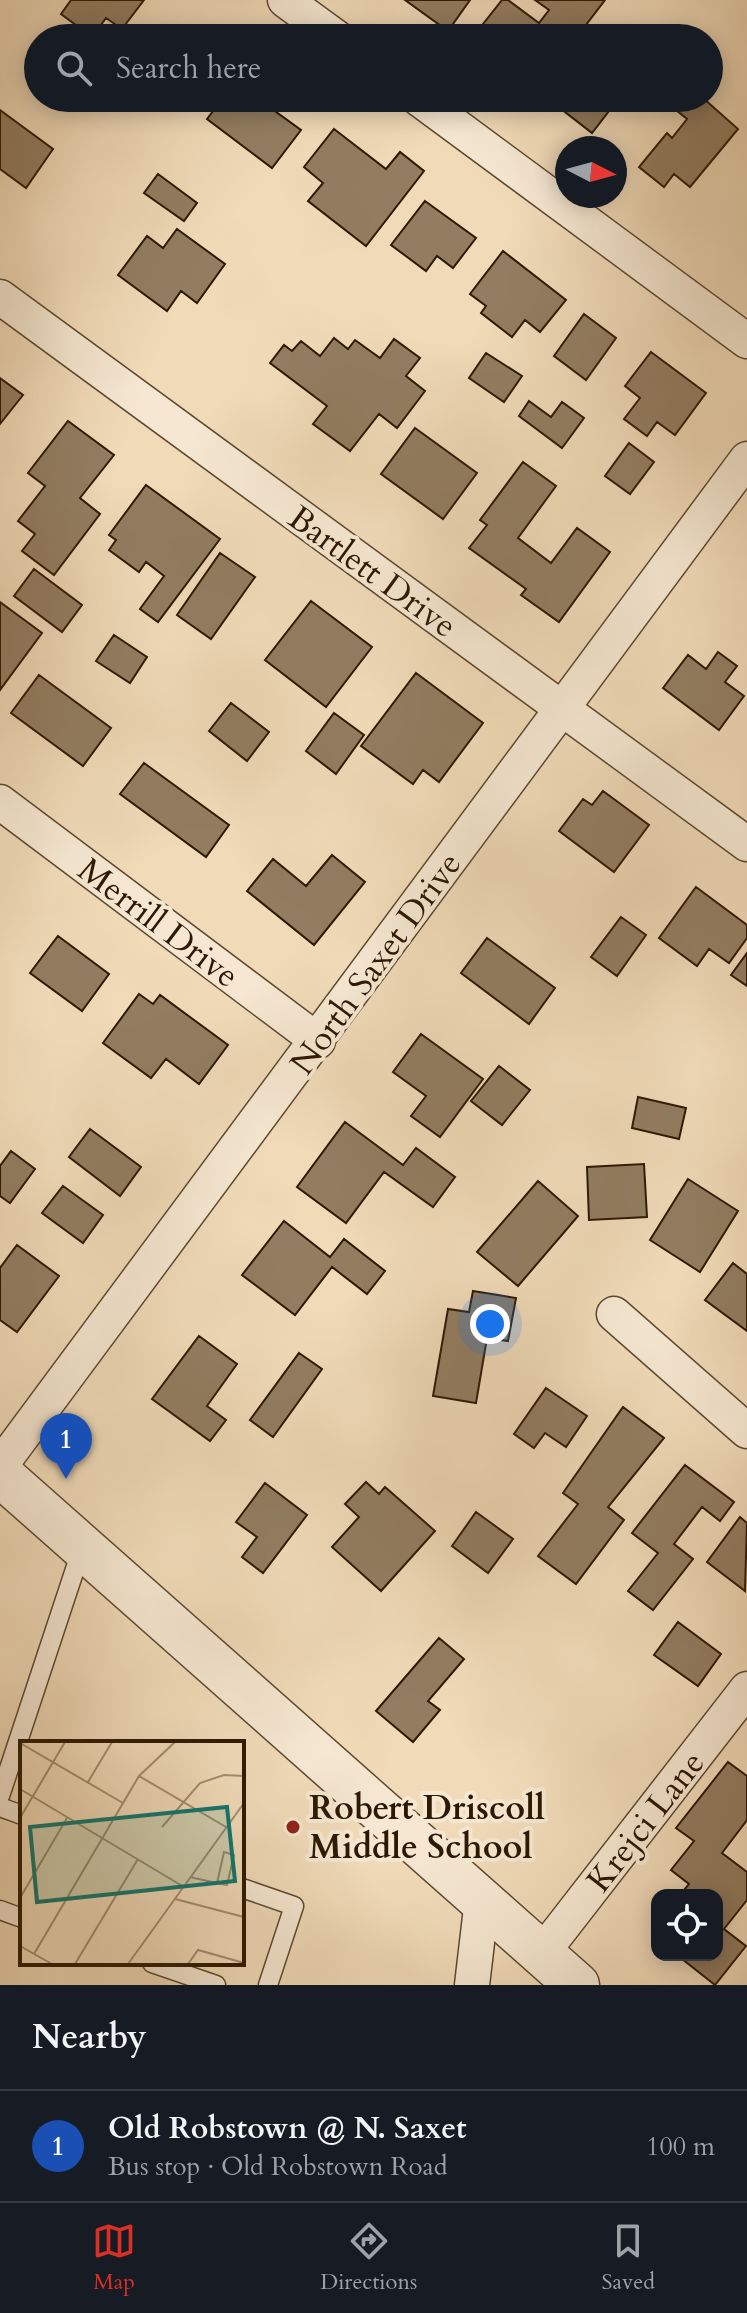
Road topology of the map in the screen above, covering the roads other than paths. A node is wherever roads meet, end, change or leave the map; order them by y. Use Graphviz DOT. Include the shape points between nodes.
graph roads {
  1 [pos="285,0"];
  2 [pos="318,24"];
  3 [pos="437,112"];
  4 [pos="0,297"];
  5 [pos="747,341"];
  6 [pos="747,459"];
  7 [pos="561,709"];
  8 [pos="0,802"];
  9 [pos="747,844"];
  10 [pos="318,1041"];
  11 [pos="614,1314"];
  12 [pos="747,1431"];
  13 [pos="0,1466"];
  14 [pos="0,1474"];
  15 [pos="83,1548"];
  16 [pos="747,1689"];
  17 [pos="0,1796"];
  18 [pos="0,1807"];
  19 [pos="20,1814"];
  20 [pos="244,1889"];
  21 [pos="482,1900"];
  22 [pos="0,1910"];
  23 [pos="20,1917"];
  24 [pos="542,1953"];
  25 [pos="158,1965"];
  26 [pos="216,1985"];
  27 [pos="268,1985"];
  28 [pos="472,1985"];
  29 [pos="577,1985"];
  1 -- 2 [label="street"];
  3 -- 5 [label="street"];
  4 -- 7 [label="street, Bartlett Drive"];
  6 -- 7 [label="street, North Saxet Drive"];
  7 -- 9 [label="street, Bartlett Drive"];
  7 -- 10 [label="street, North Saxet Drive"];
  8 -- 10 [label="street, Merrill Drive"];
  10 -- 13 [label="street, North Saxet Drive"];
  11 -- 12 [label="street"];
  14 -- 15 [label="street"];
  15 -- 17 [label="lane"];
  15 -- 21 [label="street"];
  16 -- 24 [label="street, Krejci Lane"];
  18 -- 19 [label="lane"];
  20 -- 27 [label="lane" via="294,1906"];
  21 -- 24 [label="street"];
  21 -- 28 [label="street"];
  22 -- 23 [label="lane"];
  24 -- 29 [label="street"];
  25 -- 26 [label="lane"];
}
